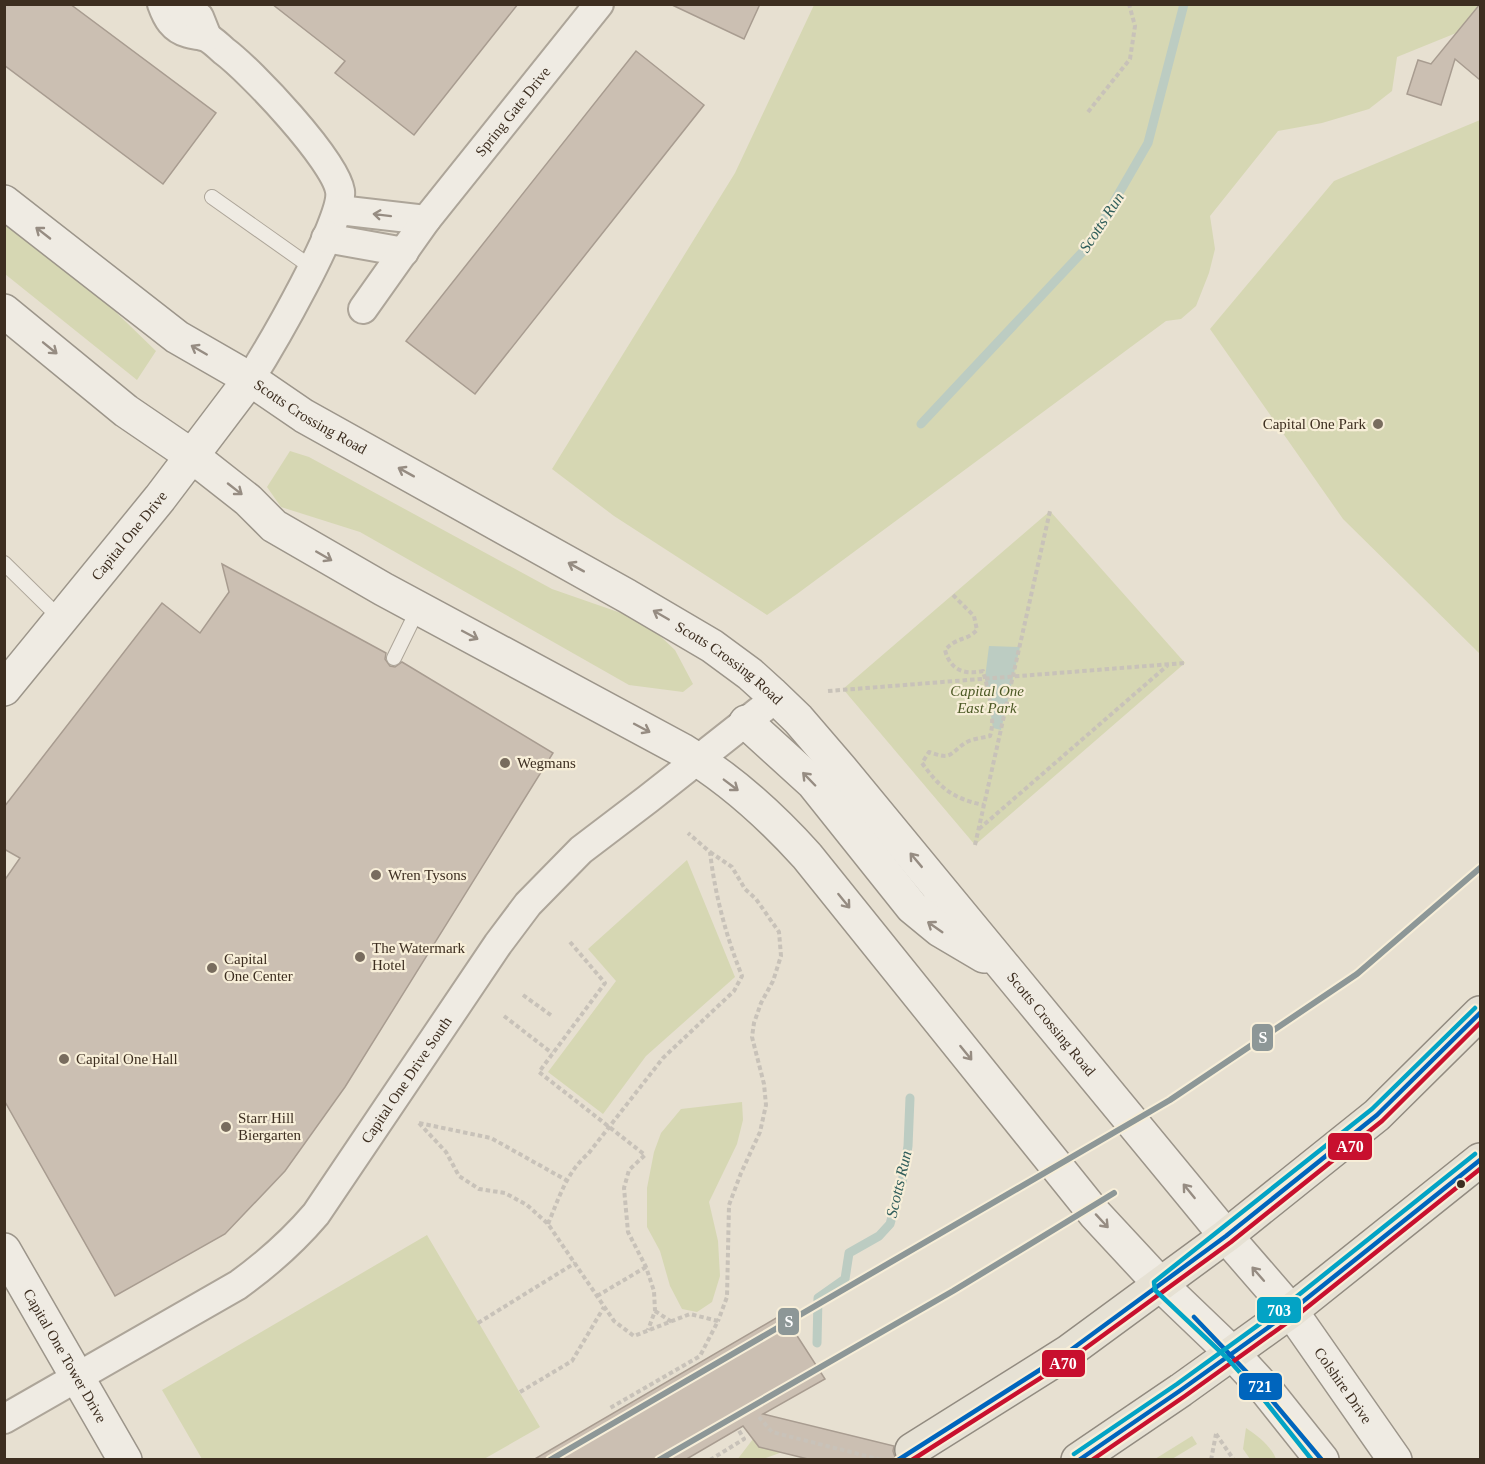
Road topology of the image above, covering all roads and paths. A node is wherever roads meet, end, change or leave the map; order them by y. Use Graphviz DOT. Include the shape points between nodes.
graph roads {
  1 [pos="162,4"];
  2 [pos="179,4"];
  3 [pos="599,4"];
  4 [pos="1129,4"];
  5 [pos="207,37"];
  6 [pos="1088,112"];
  7 [pos="212,197"];
  8 [pos="4,202"];
  9 [pos="339,210"];
  10 [pos="426,220"];
  11 [pos="326,238"];
  12 [pos="404,252"];
  13 [pos="311,267"];
  14 [pos="363,309"];
  15 [pos="4,311"];
  16 [pos="250,379"];
  17 [pos="192,456"];
  18 [pos="1050,511"];
  19 [pos="4,563"];
  20 [pos="953,595"];
  21 [pos="419,608"];
  22 [pos="62,620"];
  23 [pos="394,658"];
  24 [pos="1185,663"];
  25 [pos="1169,664"];
  26 [pos="1013,676"];
  27 [pos="985,678"];
  28 [pos="4,689"];
  29 [pos="828,691"];
  30 [pos="776,698"];
  31 [pos="746,722"];
  32 [pos="698,760"];
  33 [pos="984,805"];
  34 [pos="978,830"];
  35 [pos="688,833"];
  36 [pos="975,845"];
  37 [pos="710,852"];
  38 [pos="570,942"];
  39 [pos="1003,968"];
  40 [pos="522,995"];
  41 [pos="1480,1013"];
  42 [pos="504,1016"];
  43 [pos="552,1016"];
  44 [pos="552,1053"];
  45 [pos="609,1128"];
  46 [pos="1480,1160"];
  47 [pos="566,1180"];
  48 [pos="548,1224"];
  49 [pos="1226,1236"];
  50 [pos="4,1250"];
  51 [pos="575,1263"];
  52 [pos="646,1267"];
  53 [pos="1161,1285"];
  54 [pos="597,1296"];
  55 [pos="604,1307"];
  56 [pos="655,1311"];
  57 [pos="1291,1311"];
  58 [pos="718,1321"];
  59 [pos="672,1322"];
  60 [pos="478,1323"];
  61 [pos="648,1330"];
  62 [pos="1232,1353"];
  63 [pos="77,1377"];
  64 [pos="520,1392"];
  65 [pos="610,1408"];
  66 [pos="759,1417"];
  67 [pos="4,1419"];
  68 [pos="738,1429"];
  69 [pos="897,1455"];
  70 [pos="125,1460"];
  71 [pos="710,1460"];
  72 [pos="1078,1460"];
  73 [pos="1211,1460"];
  74 [pos="1234,1460"];
  75 [pos="1322,1460"];
  76 [pos="1395,1460"];
  1 -- 5 [label="street" via="167,20 185,33"];
  2 -- 5 [label="street" via="199,17"];
  3 -- 10 [label="street, Spring Gate Drive"];
  4 -- 6 [label="path" via="1135,26 1130,59"];
  5 -- 9 [label="street" via="234,58 321,154 338,183"];
  7 -- 13 [label="lane"];
  16 -- 8 [label="main road, Scotts Crossing Road, one-way" via="177,337"];
  10 -- 9 [label="street, one-way"];
  9 -- 11 [label="street"];
  10 -- 12 [label="street, Spring Gate Drive"];
  11 -- 12 [label="street"];
  11 -- 13 [label="street"];
  12 -- 14 [label="street, Spring Gate Drive"];
  13 -- 16 [label="street" via="275,340"];
  15 -- 17 [label="main road, one-way" via="126,411"];
  16 -- 17 [label="main road, Capital One Drive"];
  30 -- 16 [label="main road, Scotts Crossing Road, one-way" via="703,640 304,416"];
  17 -- 21 [label="main road, one-way" via="274,526"];
  17 -- 22 [label="main road, Capital One Drive"];
  18 -- 26 [label="path"];
  19 -- 22 [label="lane"];
  20 -- 27 [label="path" via="974,616 977,630 970,637 954,640 945,650 948,660 956,669 970,674 983,671"];
  21 -- 23 [label="lane"];
  21 -- 32 [label="main road, one-way"];
  22 -- 28 [label="main road, Capital One Drive"];
  24 -- 25 [label="path"];
  25 -- 26 [label="path"];
  25 -- 34 [label="path"];
  26 -- 27 [label="path"];
  26 -- 33 [label="path"];
  27 -- 29 [label="path"];
  27 -- 33 [label="path" via="993,728 990,736 966,742 950,756 929,752 922,764 948,792"];
  30 -- 31 [label="street, Capital One Drive South"];
  39 -- 30 [label="main road, Scotts Crossing Road, one-way" via="841,769"];
  31 -- 32 [label="street, Capital One Drive South"];
  39 -- 31 [label="main road, one-way" via="940,930 912,907 813,783"];
  32 -- 53 [label="main road, one-way" via="764,811 807,855 1095,1214"];
  32 -- 63 [label="street, Capital One Drive South" via="580,850 528,904 316,1214 298,1234 238,1285"];
  33 -- 34 [label="path"];
  34 -- 36 [label="path"];
  35 -- 37 [label="path"];
  37 -- 45 [label="path" via="730,945 742,976 734,991 663,1058"];
  37 -- 58 [label="path" via="732,867 779,932 781,956 754,1023 752,1037 766,1106 760,1132 729,1205 727,1297"];
  38 -- 44 [label="path" via="605,983"];
  49 -- 39 [label="main road, Scotts Crossing Road, one-way"];
  40 -- 43 [label="path"];
  41 -- 49 [label="main road" via="1377,1115"];
  42 -- 44 [label="path"];
  44 -- 45 [label="path" via="539,1072"];
  45 -- 47 [label="path"];
  45 -- 52 [label="path" via="645,1155 629,1170 624,1188 628,1232"];
  46 -- 57 [label="main road"];
  47 -- 48 [label="path"];
  47 -- 48 [label="path" via="491,1138 419,1123 446,1152 459,1176 479,1189 505,1193 520,1201"];
  48 -- 51 [label="path"];
  49 -- 53 [label="main road"];
  57 -- 49 [label="main road, Scotts Crossing Road, one-way"];
  50 -- 63 [label="main road, Capital One Tower Drive"];
  51 -- 54 [label="path"];
  51 -- 60 [label="path"];
  52 -- 54 [label="path"];
  52 -- 56 [label="path" via="654,1291"];
  53 -- 62 [label="main road"];
  53 -- 69 [label="main road" via="1068,1352"];
  54 -- 55 [label="path"];
  55 -- 61 [label="path" via="614,1321 634,1336"];
  55 -- 64 [label="path" via="573,1361"];
  56 -- 59 [label="path"];
  56 -- 61 [label="path"];
  57 -- 62 [label="main road"];
  57 -- 76 [label="main road, Colshire Drive"];
  58 -- 59 [label="path" via="690,1314"];
  58 -- 65 [label="path" via="700,1356"];
  59 -- 61 [label="path"];
  62 -- 72 [label="main road"];
  62 -- 75 [label="main road" via="1268,1391"];
  63 -- 67 [label="street, Capital One Drive South"];
  63 -- 70 [label="main road, Capital One Tower Drive"];
  66 -- 69 [label="path" via="772,1432"];
  68 -- 71 [label="path" via="744,1439"];
  73 -- 74 [label="path" via="1216,1434"];
}
